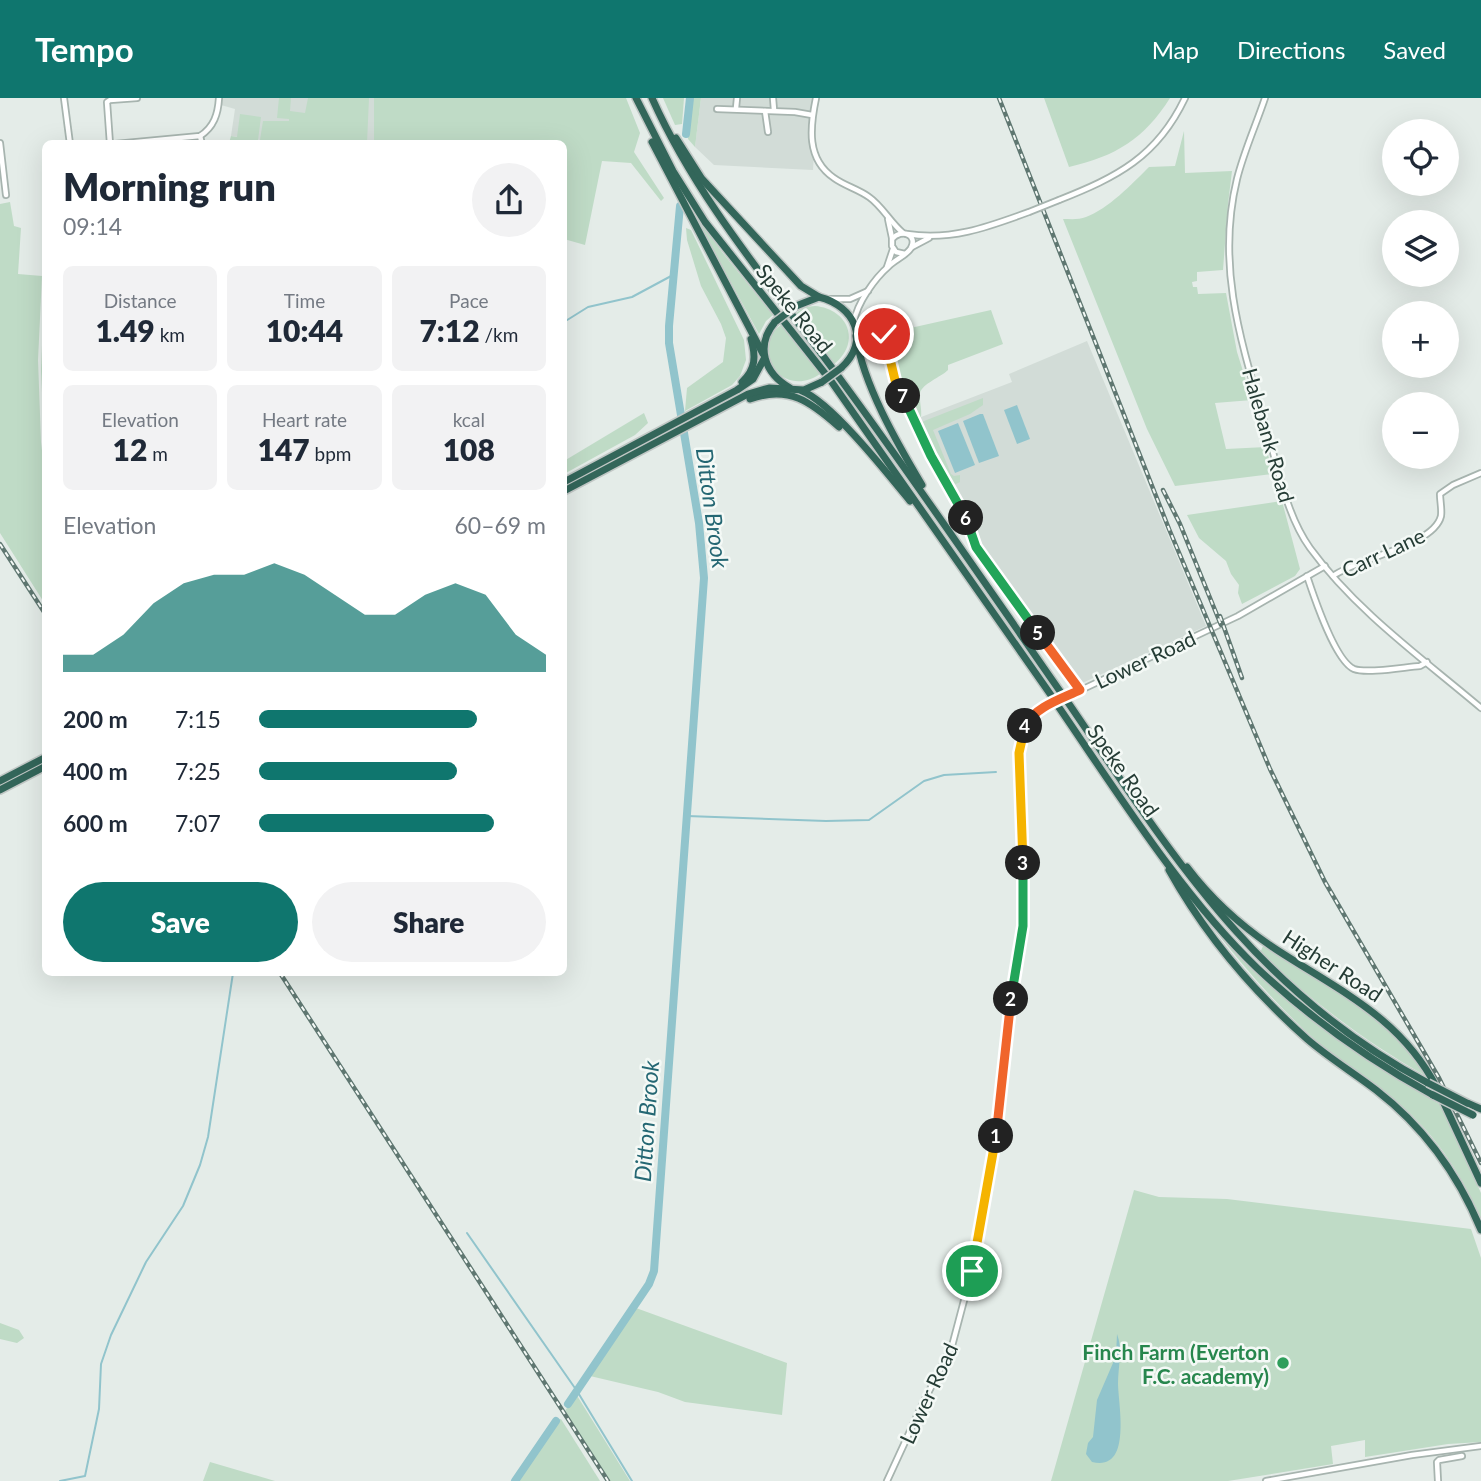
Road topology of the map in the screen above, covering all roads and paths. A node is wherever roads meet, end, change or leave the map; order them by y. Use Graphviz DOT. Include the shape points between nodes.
graph roads {
  1 [pos="64,98"];
  2 [pos="137,98"];
  3 [pos="219,98"];
  4 [pos="636,98"];
  5 [pos="652,98"];
  6 [pos="737,98"];
  7 [pos="773,98"];
  8 [pos="816,98"];
  9 [pos="1185,98"];
  10 [pos="1265,98"];
  11 [pos="736,108"];
  12 [pos="717,109"];
  13 [pos="774,110"];
  14 [pos="765,111"];
  15 [pos="812,115"];
  16 [pos="768,132"];
  17 [pos="200,136"];
  18 [pos="69,140"];
  19 [pos="112,140"];
  20 [pos="176,140"];
  21 [pos="201,140"];
  22 [pos="0,143"];
  23 [pos="1,162"];
  24 [pos="6,195"];
  25 [pos="886,215"];
  26 [pos="905,233"];
  27 [pos="929,237"];
  28 [pos="892,239"];
  29 [pos="912,247"];
  30 [pos="893,249"];
  31 [pos="905,254"];
  32 [pos="887,268"];
  33 [pos="869,291"];
  34 [pos="819,297"];
  35 [pos="827,299"];
  36 [pos="739,309"];
  37 [pos="887,320"];
  38 [pos="853,323"];
  39 [pos="856,336"];
  40 [pos="763,357"];
  41 [pos="794,389"];
  42 [pos="689,414"];
  43 [pos="692,424"];
  44 [pos="872,457"];
  45 [pos="1481,472"];
  46 [pos="567,480"];
  47 [pos="567,489"];
  48 [pos="953,537"];
  49 [pos="1325,566"];
  50 [pos="965,572"];
  51 [pos="1307,576"];
  52 [pos="1333,576"];
  53 [pos="1427,662"];
  54 [pos="1080,690"];
  55 [pos="1481,708"];
  56 [pos="42,759"];
  57 [pos="42,768"];
  58 [pos="0,781"];
  59 [pos="0,790"];
  60 [pos="1135,800"];
  61 [pos="1154,843"];
  62 [pos="1481,1109"];
  63 [pos="1481,1118"];
  64 [pos="1481,1182"];
  65 [pos="1481,1230"];
  66 [pos="1481,1446"];
  67 [pos="1462,1457"];
  68 [pos="887,1481"];
  69 [pos="1266,1481"];
  70 [pos="1438,1481"];
  1 -- 18 [label="street"];
  2 -- 19 [label="street" via="107,102"];
  3 -- 17 [label="street" via="214,121"];
  4 -- 36 [label="highway" via="661,162"];
  4 -- 50 [label="highway, Speke Road" via="705,222 831,381"];
  5 -- 34 [label="highway" via="702,179 801,286"];
  5 -- 48 [label="highway, Speke Road" via="712,207"];
  6 -- 11 [label="street"];
  7 -- 13 [label="street"];
  8 -- 15 [label="street"];
  9 -- 27 [label="street, bridge" via="1165,131 1133,163 1106,181 964,234"];
  10 -- 49 [label="street, Halebank Road" via="1233,202 1228,251 1231,297 1289,503 1305,540"];
  11 -- 12 [label="street"];
  11 -- 14 [label="street"];
  13 -- 14 [label="street"];
  13 -- 15 [label="street"];
  14 -- 16 [label="street"];
  15 -- 25 [label="street" via="812,144 824,170 870,197"];
  17 -- 20 [label="street"];
  17 -- 21 [label="street"];
  22 -- 23 [label="street"];
  23 -- 24 [label="street"];
  25 -- 26 [label="street"];
  25 -- 28 [label="street"];
  26 -- 27 [label="street"];
  26 -- 28 [label="street"];
  26 -- 29 [label="street"];
  27 -- 29 [label="street"];
  28 -- 30 [label="street"];
  29 -- 31 [label="street"];
  30 -- 31 [label="street"];
  30 -- 32 [label="street"];
  31 -- 32 [label="street"];
  32 -- 33 [label="street"];
  33 -- 35 [label="street" via="850,299"];
  33 -- 38 [label="street"];
  34 -- 35 [label="highway"];
  34 -- 40 [label="highway, bridge" via="796,306 775,322 765,337"];
  35 -- 38 [label="highway" via="844,308"];
  36 -- 40 [label="highway"];
  36 -- 42 [label="highway" via="754,348 750,373"];
  37 -- 54 [label="street" via="884,334 895,380 976,547"];
  38 -- 39 [label="highway"];
  39 -- 41 [label="highway, bridge" via="853,354 841,368 822,383"];
  39 -- 48 [label="highway" via="861,360 893,432"];
  40 -- 41 [label="highway" via="774,377"];
  40 -- 42 [label="highway" via="753,379"];
  41 -- 43 [label="highway" via="769,388 748,394"];
  41 -- 44 [label="highway" via="814,397"];
  42 -- 46 [label="highway"];
  43 -- 44 [label="highway" via="753,397 787,394 816,406"];
  43 -- 47 [label="highway"];
  44 -- 50 [label="highway"];
  45 -- 52 [label="street, Carr Lane" via="1440,494 1441,514 1431,531"];
  48 -- 60 [label="highway, Speke Road, bridge"];
  49 -- 51 [label="street, Lower Road"];
  49 -- 52 [label="street"];
  50 -- 61 [label="highway, Speke Road, bridge"];
  51 -- 53 [label="street" via="1347,664 1367,670"];
  51 -- 54 [label="street, Lower Road" via="1238,616"];
  52 -- 53 [label="street"];
  53 -- 55 [label="street"];
  54 -- 68 [label="street, Lower Road" via="1034,715 1022,736 1023,926 978,1242 952,1346"];
  56 -- 58 [label="highway"];
  57 -- 59 [label="highway"];
  60 -- 62 [label="highway, bridge" via="1201,893 1265,965 1326,1017 1378,1053"];
  60 -- 64 [label="highway, Higher Road" via="1206,890 1238,921 1353,996 1402,1037 1435,1084"];
  61 -- 63 [label="highway, bridge" via="1205,912 1264,974 1318,1021 1364,1054"];
  61 -- 65 [label="highway" via="1196,913 1279,1013 1423,1132 1458,1182"];
  66 -- 69 [label="street"];
  67 -- 70 [label="street" via="1439,1460"];
}
